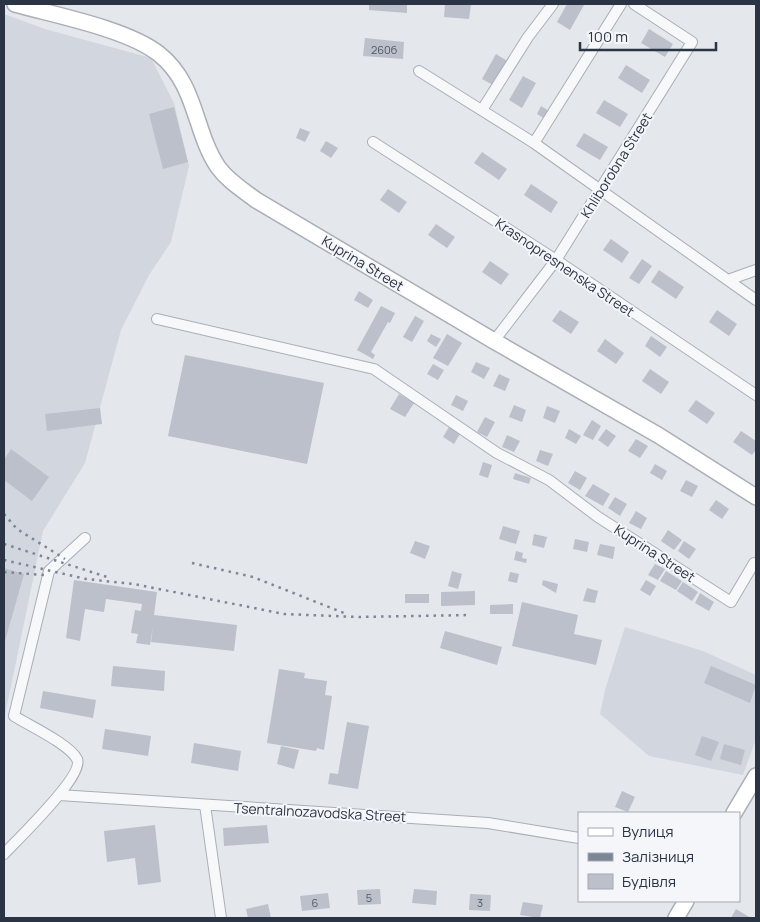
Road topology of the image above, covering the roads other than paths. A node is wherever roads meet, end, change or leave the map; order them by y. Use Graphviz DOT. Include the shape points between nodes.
graph roads {
  1 [pos="15,4"];
  2 [pos="552,4"];
  3 [pos="621,4"];
  4 [pos="634,4"];
  5 [pos="419,71"];
  6 [pos="482,110"];
  7 [pos="373,142"];
  8 [pos="534,143"];
  9 [pos="600,191"];
  10 [pos="556,260"];
  11 [pos="756,270"];
  12 [pos="728,280"];
  13 [pos="756,300"];
  14 [pos="157,319"];
  15 [pos="494,342"];
  16 [pos="756,396"];
  17 [pos="756,497"];
  18 [pos="85,538"];
  19 [pos="756,564"];
  20 [pos="756,776"];
  21 [pos="59,795"];
  22 [pos="205,805"];
  23 [pos="735,812"];
  24 [pos="578,838"];
  25 [pos="4,854"];
  26 [pos="685,902"];
  27 [pos="221,918"];
  28 [pos="676,918"];
  1 -- 15 [label="main road, Kuprina Street" via="127,36 159,54 174,69 187,90 211,155 233,184"];
  2 -- 6 [label="street"];
  3 -- 8 [label="street"];
  4 -- 9 [label="street, Khliborobna Street" via="692,42"];
  5 -- 6 [label="street"];
  6 -- 8 [label="street"];
  7 -- 10 [label="street, Krasnopresnenska Street"];
  8 -- 9 [label="street"];
  9 -- 10 [label="street, Khliborobna Street"];
  9 -- 12 [label="street"];
  10 -- 15 [label="street, Khliborobna Street"];
  10 -- 16 [label="street, Krasnopresnenska Street"];
  11 -- 12 [label="street"];
  12 -- 13 [label="street"];
  14 -- 19 [label="street, Kuprina Street" via="374,368 497,453 549,480 598,517 731,602"];
  15 -- 17 [label="main road, Kuprina Street" via="658,435"];
  18 -- 21 [label="street" via="50,571 14,716 68,749 77,760 79,765 75,774"];
  20 -- 23 [label="main road"];
  21 -- 22 [label="street, Tsentralnozavodska Street"];
  21 -- 25 [label="street"];
  22 -- 24 [label="street, Tsentralnozavodska Street" via="488,823"];
  22 -- 27 [label="street"];
  26 -- 28 [label="main road"];
}
